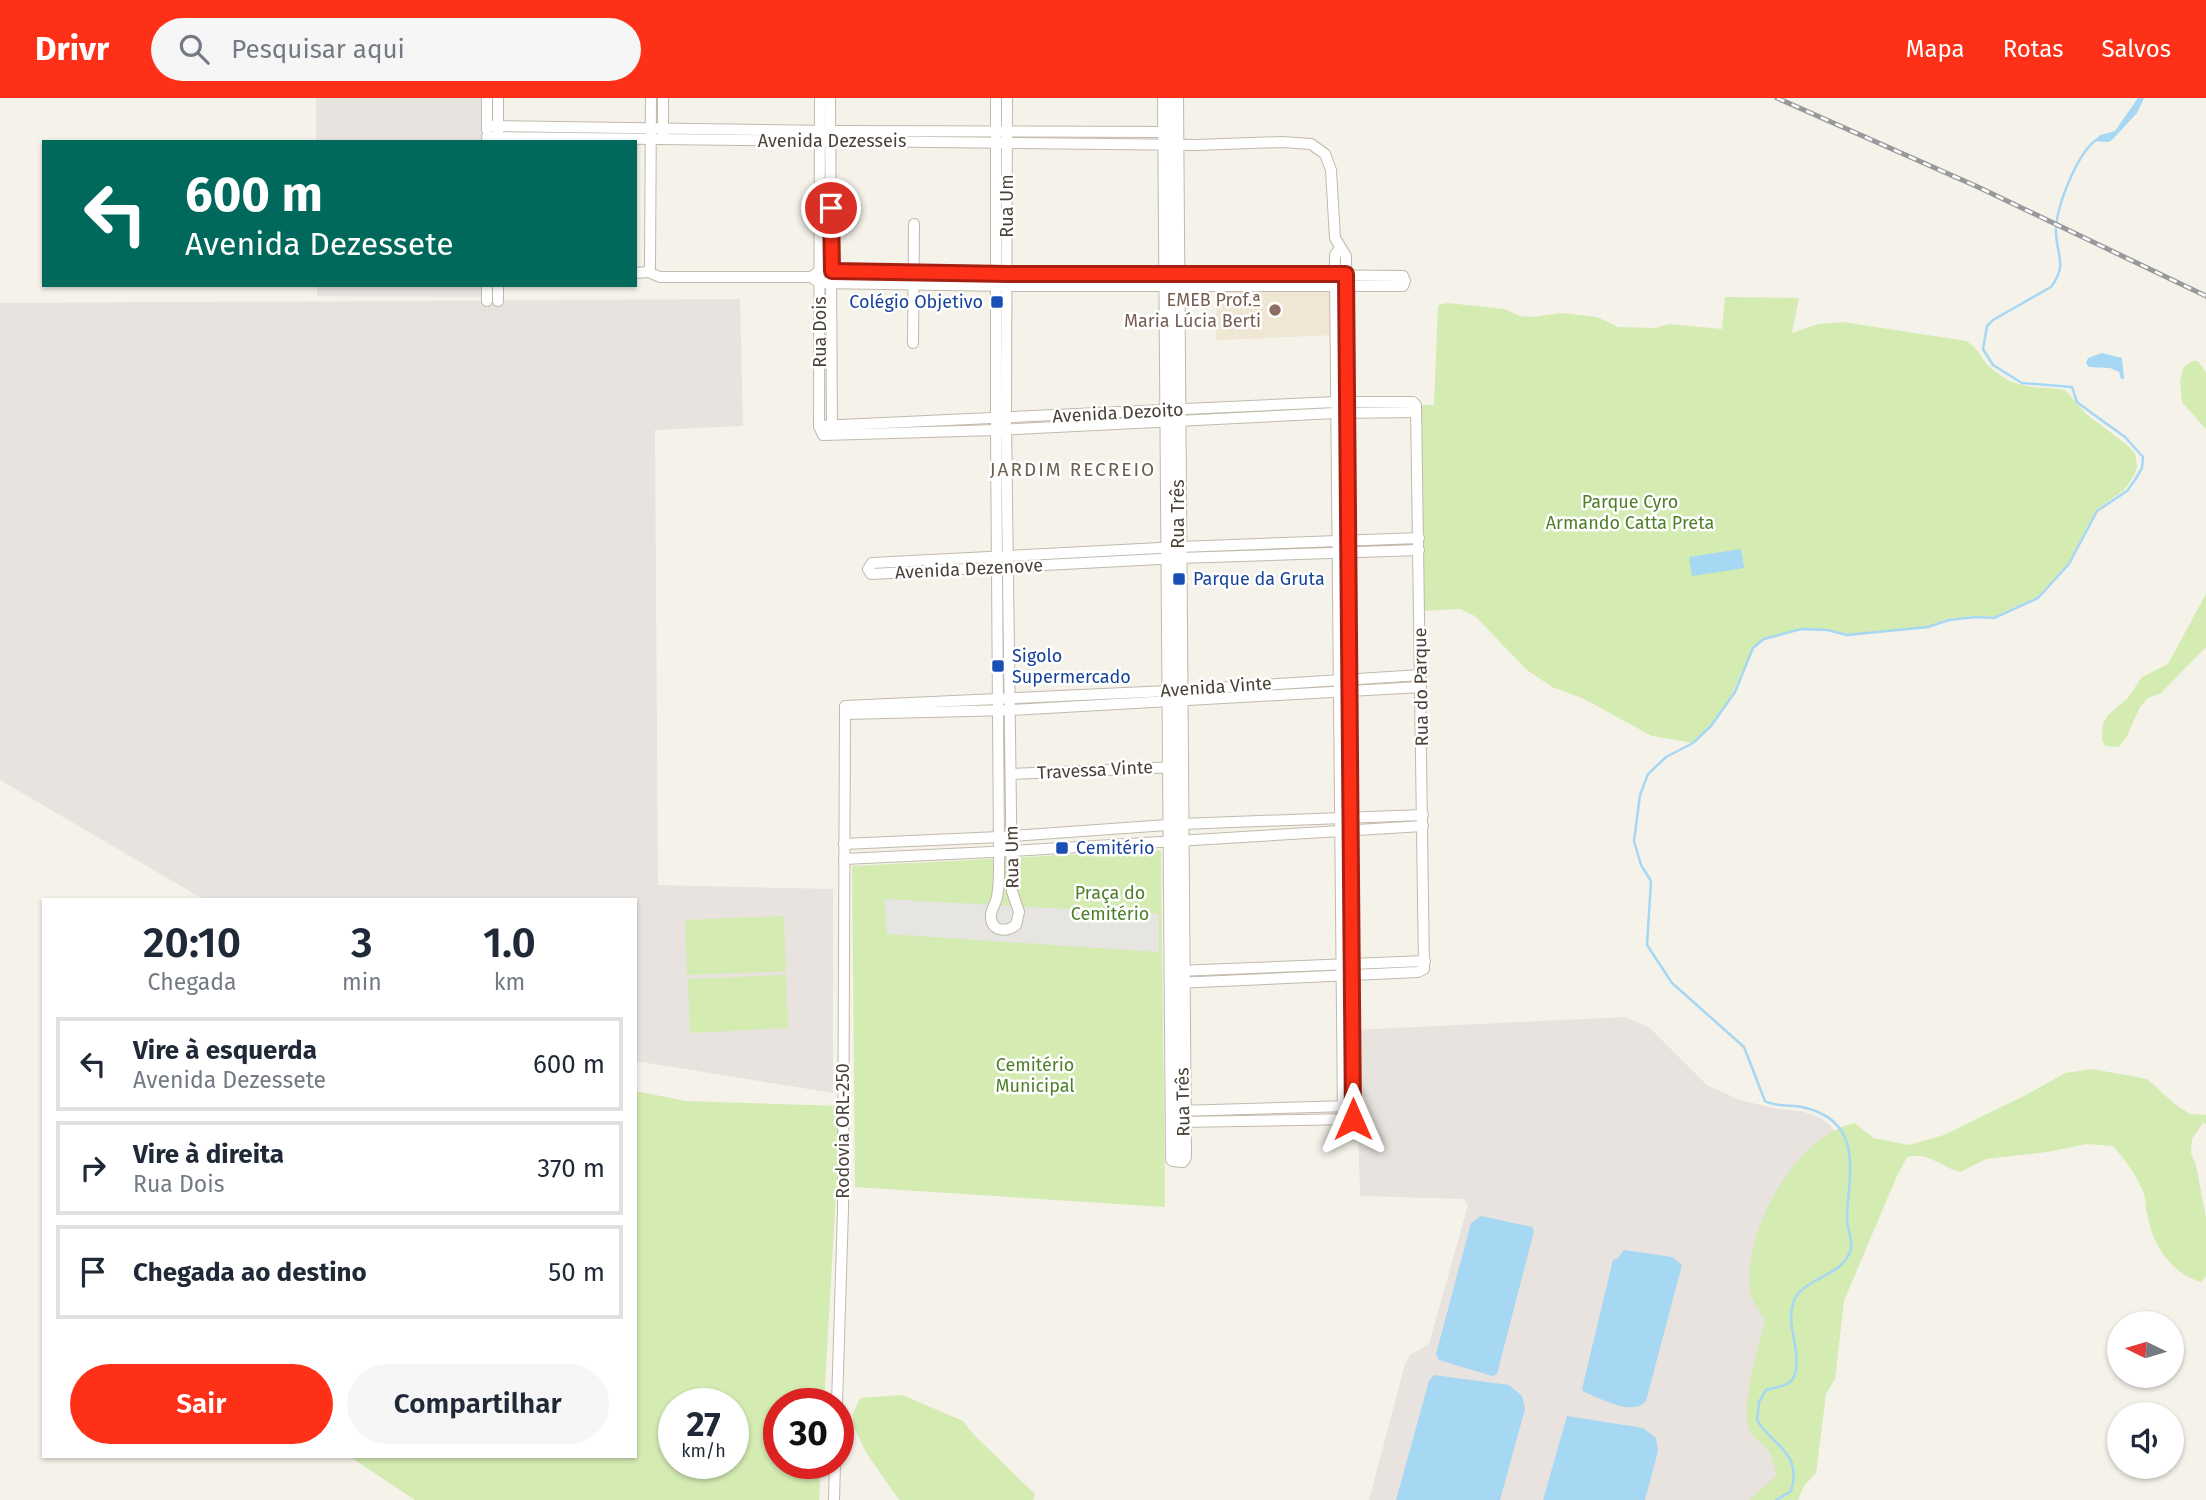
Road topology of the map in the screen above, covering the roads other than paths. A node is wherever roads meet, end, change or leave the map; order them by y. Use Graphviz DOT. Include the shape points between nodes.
graph roads {
  1 [pos="487,98"];
  2 [pos="498,98"];
  3 [pos="651,98"];
  4 [pos="663,98"];
  5 [pos="820,98"];
  6 [pos="831,98"];
  7 [pos="996,98"];
  8 [pos="1007,98"];
  9 [pos="1164,98"];
  10 [pos="1176,98"];
  11 [pos="651,133"];
  12 [pos="663,134"];
  13 [pos="492,135"];
  14 [pos="825,136"];
  15 [pos="1002,136"];
  16 [pos="1171,138"];
  17 [pos="914,224"];
  18 [pos="648,272"];
  19 [pos="637,273"];
  20 [pos="823,277"];
  21 [pos="913,278"];
  22 [pos="1172,279"];
  23 [pos="1003,280"];
  24 [pos="1340,280"];
  25 [pos="487,287"];
  26 [pos="497,287"];
  27 [pos="913,342"];
  28 [pos="1341,408"];
  29 [pos="1416,409"];
  30 [pos="1172,416"];
  31 [pos="1001,424"];
  32 [pos="827,431"];
  33 [pos="1419,538"];
  34 [pos="1343,545"];
  35 [pos="1419,550"];
  36 [pos="1173,553"];
  37 [pos="1003,561"];
  38 [pos="1421,675"];
  39 [pos="1344,678"];
  40 [pos="1421,687"];
  41 [pos="1345,692"];
  42 [pos="1174,696"];
  43 [pos="1004,704"];
  44 [pos="1174,767"];
  45 [pos="1011,774"];
  46 [pos="1423,820"];
  47 [pos="1346,824"];
  48 [pos="1175,825"];
  49 [pos="1011,836"];
  50 [pos="999,837"];
  51 [pos="1175,841"];
  52 [pos="844,844"];
  53 [pos="999,851"];
  54 [pos="1012,851"];
  55 [pos="844,859"];
  56 [pos="1347,970"];
  57 [pos="1176,977"];
  58 [pos="1348,1106"];
  59 [pos="1178,1117"];
  60 [pos="837,1388"];
  61 [pos="835,1479"];
  62 [pos="834,1500"];
  1 -- 13 [label="street"];
  2 -- 13 [label="street"];
  3 -- 11 [label="street"];
  4 -- 12 [label="street"];
  5 -- 14 [label="street, Rua Dois"];
  6 -- 14 [label="street, Rua Dois"];
  7 -- 15 [label="street, Rua Um"];
  8 -- 15 [label="street, Rua Um"];
  9 -- 16 [label="street, Rua Três"];
  10 -- 16 [label="street, Rua Três"];
  11 -- 12 [label="street, Avenida Dezesseis"];
  11 -- 13 [label="street, Avenida Dezesseis"];
  11 -- 18 [label="street"];
  12 -- 14 [label="street, Avenida Dezesseis"];
  14 -- 15 [label="street, Avenida Dezesseis"];
  14 -- 20 [label="street, Rua Dois"];
  15 -- 16 [label="street, Avenida Dezesseis"];
  15 -- 23 [label="street, Rua Um"];
  16 -- 22 [label="street, Rua Três"];
  16 -- 24 [label="street, Avenida Dezesseis" via="1241,145 1311,144 1325,154 1331,170 1335,237 1346,256"];
  17 -- 21 [label="street"];
  18 -- 19 [label="street"];
  18 -- 20 [label="street" via="660,277"];
  20 -- 21 [label="street"];
  20 -- 32 [label="street, Rua Dois"];
  21 -- 23 [label="street"];
  21 -- 27 [label="street"];
  22 -- 23 [label="street"];
  22 -- 24 [label="street"];
  22 -- 30 [label="street, Rua Três"];
  23 -- 31 [label="street, Rua Um"];
  24 -- 28 [label="street"];
  25 -- 26 [label="street" via="492,301"];
  28 -- 29 [label="street, Avenida Dezoito"];
  28 -- 30 [label="street, Avenida Dezoito"];
  28 -- 34 [label="street"];
  29 -- 33 [label="street, Rua do Parque"];
  30 -- 31 [label="street, Avenida Dezoito"];
  30 -- 36 [label="street, Rua Três"];
  31 -- 32 [label="street, Avenida Dezoito"];
  31 -- 37 [label="street, Rua Um"];
  33 -- 34 [label="street, Avenida Dezenove"];
  33 -- 35 [label="street, Rua do Parque"];
  34 -- 35 [label="street, Avenida Dezenove"];
  34 -- 36 [label="street, Avenida Dezenove"];
  34 -- 39 [label="street"];
  35 -- 38 [label="street, Rua do Parque"];
  36 -- 37 [label="street, Avenida Dezenove"];
  36 -- 42 [label="street, Rua Três"];
  37 -- 37 [label="street, Avenida Dezenove" via="872,563 868,569 871,574"];
  37 -- 43 [label="street, Rua Um"];
  38 -- 39 [label="street, Avenida Vinte"];
  38 -- 40 [label="street, Rua do Parque"];
  39 -- 41 [label="street"];
  39 -- 42 [label="street, Avenida Vinte"];
  40 -- 41 [label="street, Avenida Vinte"];
  40 -- 46 [label="street, Rua do Parque"];
  41 -- 42 [label="street, Avenida Vinte"];
  41 -- 47 [label="street"];
  42 -- 43 [label="street, Avenida Vinte"];
  42 -- 44 [label="street, Rua Três"];
  43 -- 45 [label="street, Rua Um"];
  43 -- 50 [label="street, Rua Um"];
  43 -- 52 [label="street, Avenida Vinte" via="848,704"];
  44 -- 45 [label="street, Travessa Vinte"];
  44 -- 48 [label="street, Rua Três"];
  45 -- 49 [label="street, Rua Um"];
  46 -- 47 [label="street"];
  46 -- 56 [label="street, Rua do Parque" via="1424,965 1418,972"];
  47 -- 48 [label="street"];
  47 -- 51 [label="street"];
  47 -- 56 [label="street"];
  48 -- 49 [label="street"];
  48 -- 51 [label="street, Rua Três"];
  49 -- 50 [label="street"];
  49 -- 54 [label="street, Rua Um"];
  50 -- 52 [label="street"];
  50 -- 53 [label="street, Rua Um"];
  51 -- 54 [label="street"];
  51 -- 57 [label="street, Rua Três"];
  52 -- 55 [label="street"];
  53 -- 54 [label="street"];
  53 -- 54 [label="street, Rua Um" via="997,900 990,918 1005,930 1020,917 1012,892"];
  53 -- 55 [label="street"];
  55 -- 60 [label="street, Rodovia ORL-250"];
  56 -- 57 [label="street"];
  56 -- 58 [label="street"];
  57 -- 59 [label="street, Rua Três"];
  58 -- 59 [label="street"];
  58 -- 59 [label="street" via="1348,1119"];
  61 -- 62 [label="street"];
}
